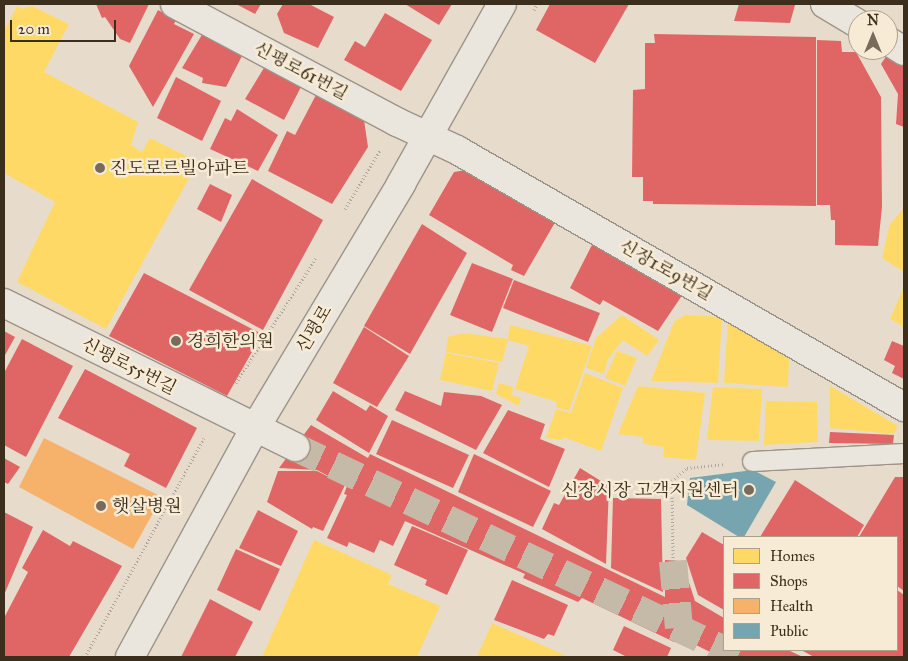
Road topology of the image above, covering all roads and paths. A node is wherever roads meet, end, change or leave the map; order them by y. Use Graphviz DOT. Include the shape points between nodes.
graph roads {
  1 [pos="175,4"];
  2 [pos="502,4"];
  3 [pos="825,4"];
  4 [pos="848,18"];
  5 [pos="397,122"];
  6 [pos="428,134"];
  7 [pos="342,215"];
  8 [pos="322,249"];
  9 [pos="4,303"];
  10 [pos="904,407"];
  11 [pos="218,412"];
  12 [pos="254,430"];
  13 [pos="295,447"];
  14 [pos="904,454"];
  15 [pos="752,461"];
  16 [pos="673,561"];
  17 [pos="85,657"];
  18 [pos="130,657"];
  1 -- 5 [label="street, 신평로61번길"];
  2 -- 6 [label="street, 신평로"];
  3 -- 4 [label="street"];
  5 -- 6 [label="street, 신평로61번길"];
  5 -- 7 [label="path"];
  6 -- 10 [label="street, 신장1로9번길"];
  6 -- 12 [label="street, 신평로"];
  8 -- 11 [label="path"];
  9 -- 11 [label="street, 신평로55번길"];
  11 -- 12 [label="street, 신평로55번길"];
  11 -- 17 [label="path"];
  12 -- 13 [label="street, 신평로55번길"];
  12 -- 18 [label="street, 신평로"];
  14 -- 15 [label="lane"];
  15 -- 16 [label="path" via="686,468 672,481"];
}
